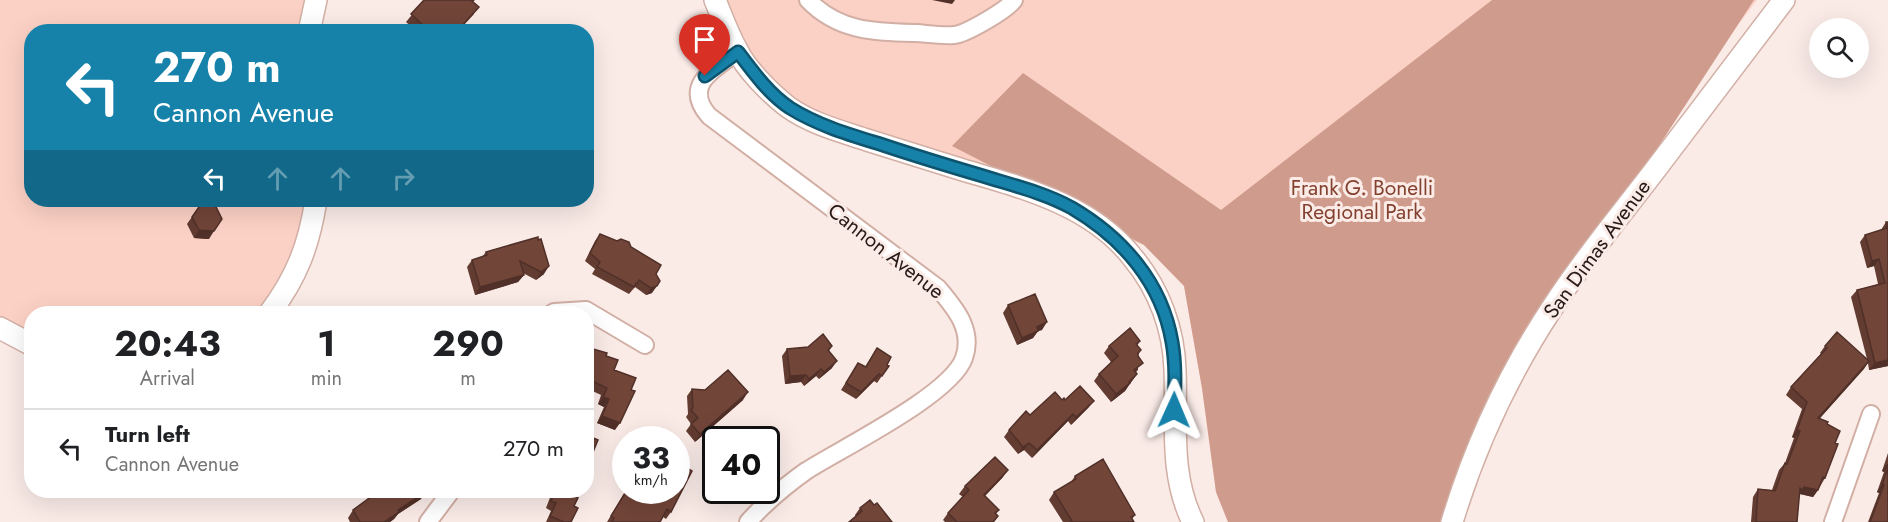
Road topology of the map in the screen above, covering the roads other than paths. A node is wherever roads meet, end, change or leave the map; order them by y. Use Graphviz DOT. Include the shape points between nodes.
graph roads {
  1 [pos="316,0"];
  2 [pos="715,0"];
  3 [pos="808,0"];
  4 [pos="1014,0"];
  5 [pos="1784,0"];
  6 [pos="311,24"];
  7 [pos="738,52"];
  8 [pos="315,207"];
  9 [pos="276,306"];
  10 [pos="594,315"];
  11 [pos="0,328"];
  12 [pos="24,341"];
  13 [pos="645,345"];
  14 [pos="1871,414"];
  15 [pos="446,498"];
  16 [pos="428,522"];
  17 [pos="748,522"];
  18 [pos="1193,522"];
  19 [pos="1452,522"];
  20 [pos="1833,522"];
  1 -- 6 [label="street"];
  2 -- 7 [label="street"];
  3 -- 4 [label="street" via="833,18 868,32 956,35"];
  5 -- 19 [label="street, San Dimas Avenue" via="1554,305 1506,390"];
  7 -- 17 [label="street, Cannon Avenue" via="705,76 699,86 702,108 938,288 955,308 967,342 964,358 953,376 933,394 805,472"];
  7 -- 18 [label="street" via="763,84 788,107 822,126 1024,188 1071,207 1110,233 1132,255 1161,302 1172,340 1177,470"];
  8 -- 9 [label="street" via="302,262"];
  10 -- 13 [label="street"];
  11 -- 12 [label="street"];
  14 -- 20 [label="street"];
  15 -- 16 [label="street"];
}
